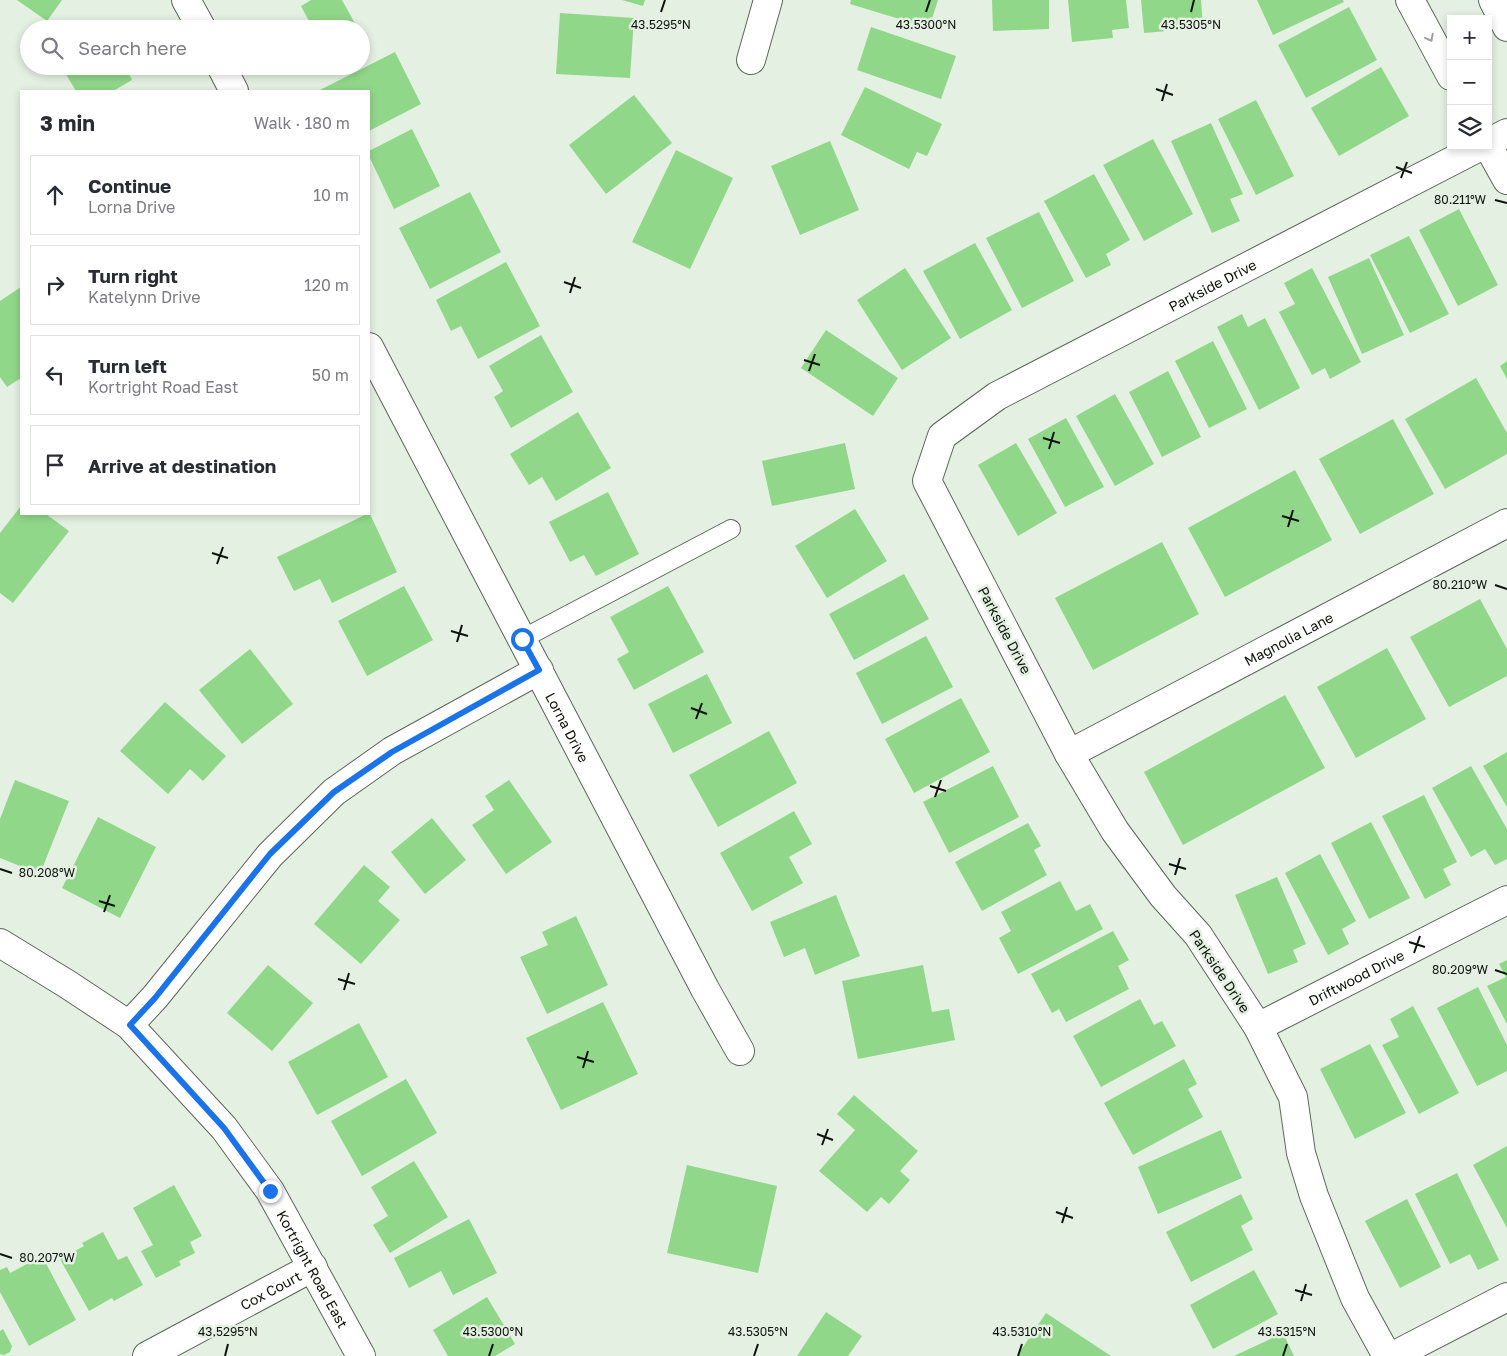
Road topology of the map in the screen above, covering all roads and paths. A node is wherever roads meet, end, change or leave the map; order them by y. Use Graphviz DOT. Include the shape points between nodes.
graph roads {
  1 [pos="186,0"];
  2 [pos="768,0"];
  3 [pos="1410,0"];
  4 [pos="1493,0"];
  5 [pos="197,20"];
  6 [pos="1507,27"];
  7 [pos="751,60"];
  8 [pos="1447,69"];
  9 [pos="226,75"];
  10 [pos="233,90"];
  11 [pos="1507,133"];
  12 [pos="1492,142"];
  13 [pos="1473,150"];
  14 [pos="1491,150"];
  15 [pos="1507,180"];
  16 [pos="370,349"];
  17 [pos="1507,523"];
  18 [pos="731,529"];
  19 [pos="522,639"];
  20 [pos="539,670"];
  21 [pos="1070,754"];
  22 [pos="1507,900"];
  23 [pos="0,944"];
  24 [pos="130,1025"];
  25 [pos="1258,1027"];
  26 [pos="740,1051"];
  27 [pos="314,1267"];
  28 [pos="1507,1297"];
  29 [pos="148,1356"];
  30 [pos="361,1356"];
  31 [pos="1387,1356"];
  32 [pos="1393,1356"];
  1 -- 5 [label="street"];
  2 -- 7 [label="street"];
  3 -- 8 [label="street, one-way"];
  4 -- 6 [label="street"];
  9 -- 10 [label="street"];
  11 -- 12 [label="street"];
  13 -- 21 [label="street, Parkside Drive" via="997,396 942,436 927,481"];
  14 -- 15 [label="street"];
  16 -- 19 [label="street, Lorna Drive"];
  17 -- 21 [label="street, Magnolia Lane"];
  18 -- 19 [label="lane"];
  19 -- 20 [label="street, Lorna Drive"];
  20 -- 24 [label="street" via="392,752 334,792 270,854"];
  20 -- 26 [label="street, Lorna Drive"];
  21 -- 25 [label="street, Parkside Drive" via="1115,831 1162,896 1198,935"];
  22 -- 25 [label="street, Driftwood Drive"];
  23 -- 24 [label="street, Kortright Road East"];
  24 -- 27 [label="street, Kortright Road East" via="224,1128 270,1191"];
  25 -- 31 [label="street, Parkside Drive" via="1293,1097 1301,1153 1314,1196 1355,1298"];
  27 -- 29 [label="street, Cox Court"];
  27 -- 30 [label="street, Kortright Road East"];
  28 -- 32 [label="street"];
}
